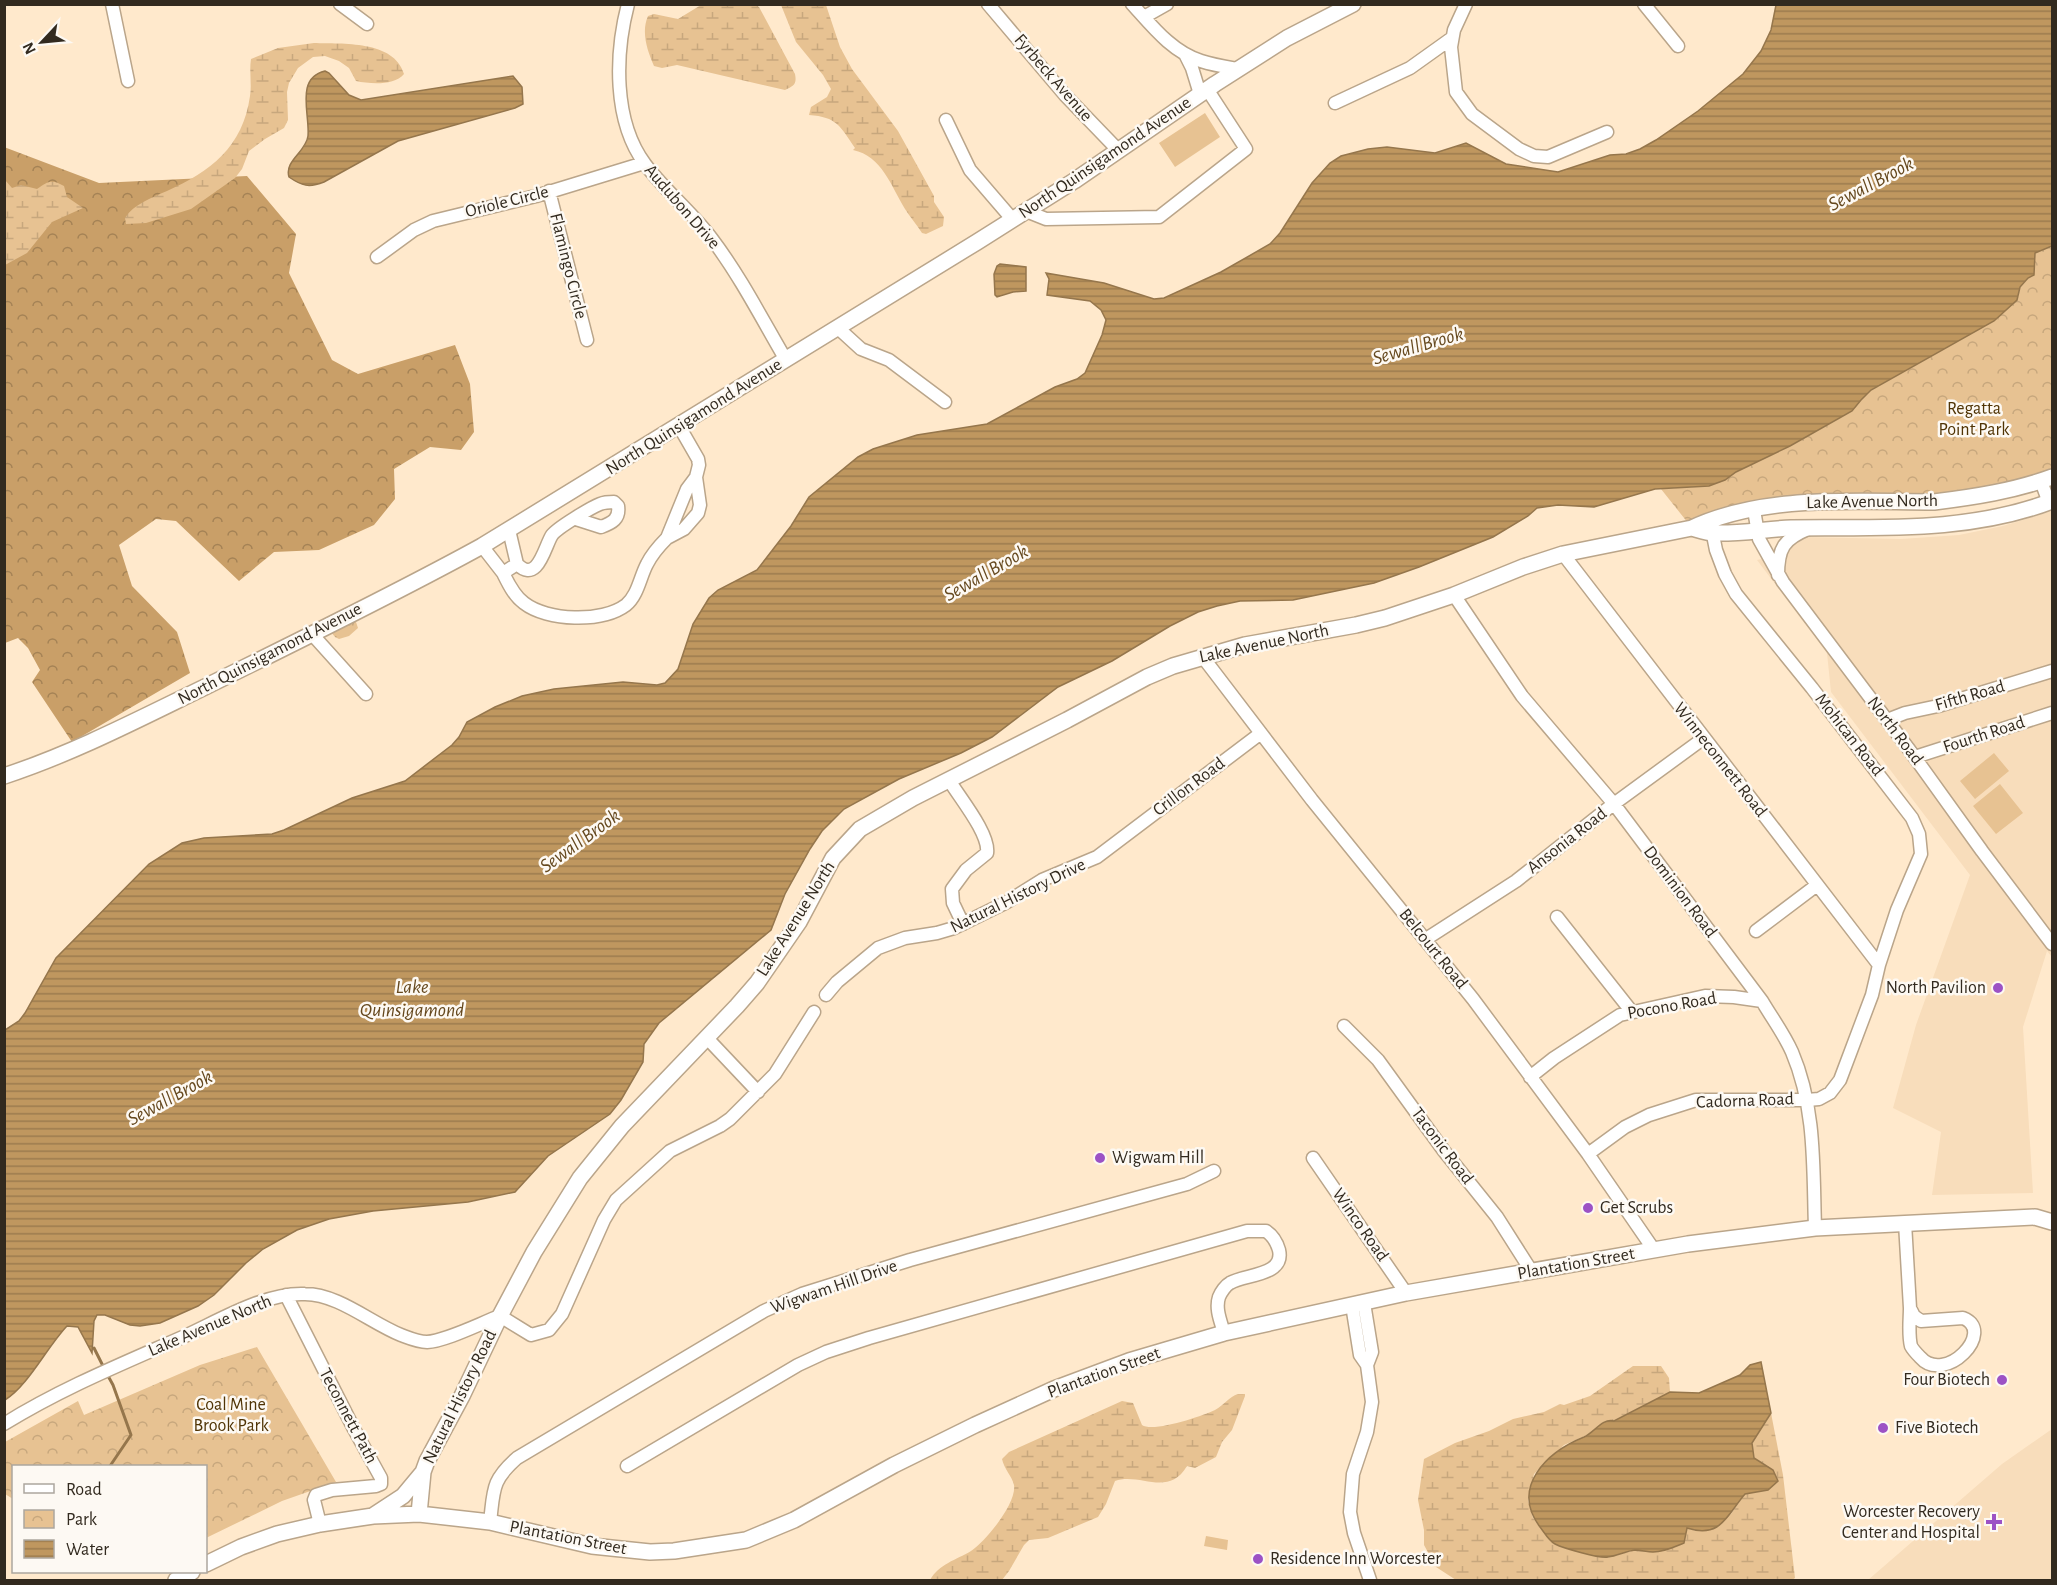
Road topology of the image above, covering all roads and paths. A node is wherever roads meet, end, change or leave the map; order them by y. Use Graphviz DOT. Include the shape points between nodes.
graph roads {
  1 [pos="112,4"];
  2 [pos="340,4"];
  3 [pos="628,4"];
  4 [pos="988,4"];
  5 [pos="1132,4"];
  6 [pos="1167,4"];
  7 [pos="1353,4"];
  8 [pos="1466,4"];
  9 [pos="1644,4"];
  10 [pos="1143,17"];
  11 [pos="367,24"];
  12 [pos="1452,38"];
  13 [pos="1678,46"];
  14 [pos="1185,54"];
  15 [pos="1238,69"];
  16 [pos="128,81"];
  17 [pos="1204,92"];
  18 [pos="1335,103"];
  19 [pos="946,120"];
  20 [pos="1607,132"];
  21 [pos="1119,151"];
  22 [pos="644,163"];
  23 [pos="549,191"];
  24 [pos="1026,211"];
  25 [pos="1012,220"];
  26 [pos="377,257"];
  27 [pos="838,328"];
  28 [pos="587,340"];
  29 [pos="786,360"];
  30 [pos="945,402"];
  31 [pos="679,426"];
  32 [pos="696,477"];
  33 [pos="2047,479"];
  34 [pos="2051,502"];
  35 [pos="1754,510"];
  36 [pos="576,519"];
  37 [pos="1712,526"];
  38 [pos="1808,529"];
  39 [pos="509,530"];
  40 [pos="1757,530"];
  41 [pos="667,538"];
  42 [pos="482,546"];
  43 [pos="1563,554"];
  44 [pos="517,564"];
  45 [pos="502,573"];
  46 [pos="1778,576"];
  47 [pos="1454,595"];
  48 [pos="311,633"];
  49 [pos="1203,656"];
  50 [pos="2052,671"];
  51 [pos="366,694"];
  52 [pos="2052,713"];
  53 [pos="1887,720"];
  54 [pos="1261,733"];
  55 [pos="1704,738"];
  56 [pos="1915,757"];
  57 [pos="4,776"];
  58 [pos="949,780"];
  59 [pos="1614,804"];
  60 [pos="1117,843"];
  61 [pos="1817,885"];
  62 [pos="1557,917"];
  63 [pos="963,924"];
  64 [pos="1756,931"];
  65 [pos="1426,939"];
  66 [pos="2052,944"];
  67 [pos="1879,965"];
  68 [pos="826,995"];
  69 [pos="1761,1001"];
  70 [pos="814,1012"];
  71 [pos="1632,1012"];
  72 [pos="1344,1026"];
  73 [pos="706,1037"];
  74 [pos="1530,1077"];
  75 [pos="758,1092"];
  76 [pos="1807,1100"];
  77 [pos="1588,1154"];
  78 [pos="1314,1158"];
  79 [pos="1214,1171"];
  80 [pos="2052,1209"];
  81 [pos="2035,1217"];
  82 [pos="2052,1222"];
  83 [pos="1905,1223"];
  84 [pos="1815,1228"];
  85 [pos="1654,1250"];
  86 [pos="1532,1272"];
  87 [pos="1406,1293"];
  88 [pos="286,1295"];
  89 [pos="1358,1304"];
  90 [pos="1910,1308"];
  91 [pos="500,1316"];
  92 [pos="1224,1333"];
  93 [pos="4,1424"];
  94 [pos="627,1466"];
  95 [pos="423,1472"];
  96 [pos="419,1514"];
  97 [pos="373,1516"];
  98 [pos="490,1522"];
  99 [pos="320,1524"];
  100 [pos="207,1564"];
  101 [pos="190,1573"];
  102 [pos="176,1581"];
  103 [pos="1370,1581"];
  1 -- 16 [label="street"];
  2 -- 11 [label="street"];
  3 -- 22 [label="street, Audubon Drive" via="621,45 621,97 630,136"];
  4 -- 21 [label="street, Fyrbeck Avenue"];
  5 -- 10 [label="street"];
  6 -- 10 [label="street"];
  7 -- 15 [label="main road, North Quinsigamond Avenue"];
  8 -- 12 [label="street"];
  9 -- 13 [label="street"];
  10 -- 14 [label="street"];
  12 -- 18 [label="street" via="1410,68"];
  12 -- 20 [label="street" via="1454,84 1461,100 1472,114 1519,149 1548,157"];
  14 -- 15 [label="street" via="1202,62"];
  14 -- 17 [label="street"];
  15 -- 17 [label="main road, North Quinsigamond Avenue"];
  17 -- 21 [label="main road, North Quinsigamond Avenue"];
  17 -- 24 [label="street" via="1246,148 1159,217 1046,219"];
  19 -- 25 [label="street" via="970,170"];
  21 -- 24 [label="main road, North Quinsigamond Avenue"];
  22 -- 23 [label="street, Oriole Circle"];
  22 -- 29 [label="street, Audubon Drive" via="712,238"];
  23 -- 26 [label="street, Oriole Circle" via="433,221"];
  23 -- 28 [label="street, Flamingo Circle"];
  24 -- 25 [label="main road, North Quinsigamond Avenue"];
  25 -- 27 [label="main road, North Quinsigamond Avenue"];
  27 -- 29 [label="main road, North Quinsigamond Avenue"];
  27 -- 30 [label="street" via="861,349 890,360"];
  29 -- 31 [label="main road, North Quinsigamond Avenue"];
  31 -- 32 [label="street" via="698,459"];
  31 -- 39 [label="main road, North Quinsigamond Avenue"];
  32 -- 41 [label="street"];
  32 -- 41 [label="street" via="698,513 684,529"];
  33 -- 34 [label="street"];
  33 -- 35 [label="main road, Lake Avenue North" via="1943,501 1792,503"];
  34 -- 38 [label="main road, Lake Avenue North" via="1992,519 1947,526"];
  35 -- 37 [label="main road, Lake Avenue North"];
  35 -- 40 [label="street, North Road"];
  36 -- 44 [label="street" via="552,535 538,565 528,570"];
  37 -- 40 [label="main road, Lake Avenue North"];
  37 -- 43 [label="main road, Lake Avenue North"];
  37 -- 67 [label="street, Mohican Road" via="1725,574 1736,594 1862,752 1920,834 1921,854"];
  38 -- 40 [label="main road, Lake Avenue North"];
  38 -- 46 [label="street" via="1783,545"];
  39 -- 42 [label="main road, North Quinsigamond Avenue"];
  39 -- 44 [label="street"];
  40 -- 46 [label="street, North Road"];
  41 -- 45 [label="street" via="654,552 633,597 626,605 604,615 571,617 533,608 515,594"];
  42 -- 45 [label="street"];
  42 -- 48 [label="main road, North Quinsigamond Avenue"];
  43 -- 47 [label="main road, Lake Avenue North"];
  43 -- 55 [label="street, Winneconnett Road"];
  44 -- 45 [label="street"];
  46 -- 53 [label="street, North Road"];
  47 -- 49 [label="main road, Lake Avenue North" via="1371,622 1252,643"];
  47 -- 59 [label="street, Dominion Road" via="1522,696"];
  48 -- 51 [label="street"];
  48 -- 57 [label="main road, North Quinsigamond Avenue" via="121,729"];
  49 -- 54 [label="street, Belcourt Road"];
  49 -- 58 [label="main road, Lake Avenue North" via="1147,678"];
  50 -- 53 [label="street, Fifth Road"];
  52 -- 56 [label="street, Fourth Road"];
  53 -- 56 [label="street, North Road"];
  54 -- 60 [label="street, Crillon Road"];
  54 -- 65 [label="street, Belcourt Road"];
  55 -- 59 [label="street, Ansonia Road"];
  55 -- 61 [label="street, Winneconnett Road"];
  56 -- 66 [label="street, North Road"];
  58 -- 63 [label="street" via="988,849 951,890"];
  58 -- 73 [label="main road, Lake Avenue North" via="883,814 850,838 833,858 775,959"];
  59 -- 65 [label="street, Ansonia Road" via="1516,881"];
  59 -- 69 [label="street, Dominion Road"];
  60 -- 63 [label="street, Natural History Drive"];
  61 -- 64 [label="street"];
  61 -- 67 [label="street, Winneconnett Road"];
  62 -- 71 [label="street"];
  63 -- 68 [label="street, Natural History Drive" via="878,948"];
  65 -- 74 [label="street, Belcourt Road"];
  67 -- 76 [label="street, Mohican Road" via="1872,995 1840,1080 1830,1093"];
  69 -- 71 [label="street, Pocono Road" via="1705,996"];
  69 -- 76 [label="street, Dominion Road" via="1787,1043"];
  70 -- 75 [label="street"];
  71 -- 74 [label="street, Pocono Road" via="1608,1021"];
  72 -- 86 [label="street, Taconic Road" via="1378,1060 1497,1217"];
  73 -- 75 [label="street"];
  73 -- 91 [label="main road, Lake Avenue North" via="622,1126 580,1178"];
  74 -- 77 [label="street, Belcourt Road"];
  75 -- 91 [label="street" via="720,1126 670,1151 615,1200 554,1326 531,1335"];
  76 -- 77 [label="street, Cadorna Road" via="1696,1100 1649,1115"];
  76 -- 84 [label="street, Dominion Road"];
  77 -- 85 [label="street, Belcourt Road"];
  78 -- 87 [label="street, Winco Road"];
  79 -- 98 [label="street, Wigwam Hill Drive" via="1187,1184 1014,1230 802,1294 764,1311 517,1458 500,1473"];
  80 -- 81 [label="main road, Plantation Street"];
  81 -- 82 [label="main road, Plantation Street"];
  81 -- 83 [label="main road, Plantation Street"];
  83 -- 84 [label="main road, Plantation Street"];
  83 -- 90 [label="street"];
  84 -- 85 [label="main road, Plantation Street"];
  85 -- 86 [label="main road, Plantation Street"];
  86 -- 87 [label="main road, Plantation Street"];
  87 -- 89 [label="main road, Plantation Street"];
  88 -- 91 [label="street, Lake Avenue North" via="328,1298 394,1332 426,1342"];
  88 -- 93 [label="street, Lake Avenue North" via="98,1374"];
  88 -- 99 [label="street, Teconnett Path" via="381,1478 381,1484 376,1486 316,1495"];
  89 -- 92 [label="main road, Plantation Street"];
  89 -- 103 [label="street" via="1360,1355 1367,1365 1371,1412 1353,1474 1349,1506"];
  90 -- 90 [label="street" via="1921,1321 1963,1317 1971,1321 1975,1333 1969,1347 1947,1364 1933,1366 1922,1360 1911,1347"];
  91 -- 95 [label="main road, Natural History Road"];
  92 -- 94 [label="street" via="1217,1310 1224,1289 1278,1263 1279,1248 1266,1231 1247,1232 826,1352"];
  92 -- 98 [label="main road, Plantation Street" via="1129,1361 1054,1389 874,1475 794,1520 746,1540 674,1551 633,1551 592,1546"];
  95 -- 96 [label="main road, Natural History Road"];
  95 -- 97 [label="main road" via="403,1496"];
  96 -- 97 [label="main road, Plantation Street"];
  96 -- 98 [label="main road, Plantation Street"];
  97 -- 99 [label="main road, Plantation Street"];
  99 -- 100 [label="main road, Plantation Street" via="241,1547"];
  101 -- 102 [label="main road"];
}
